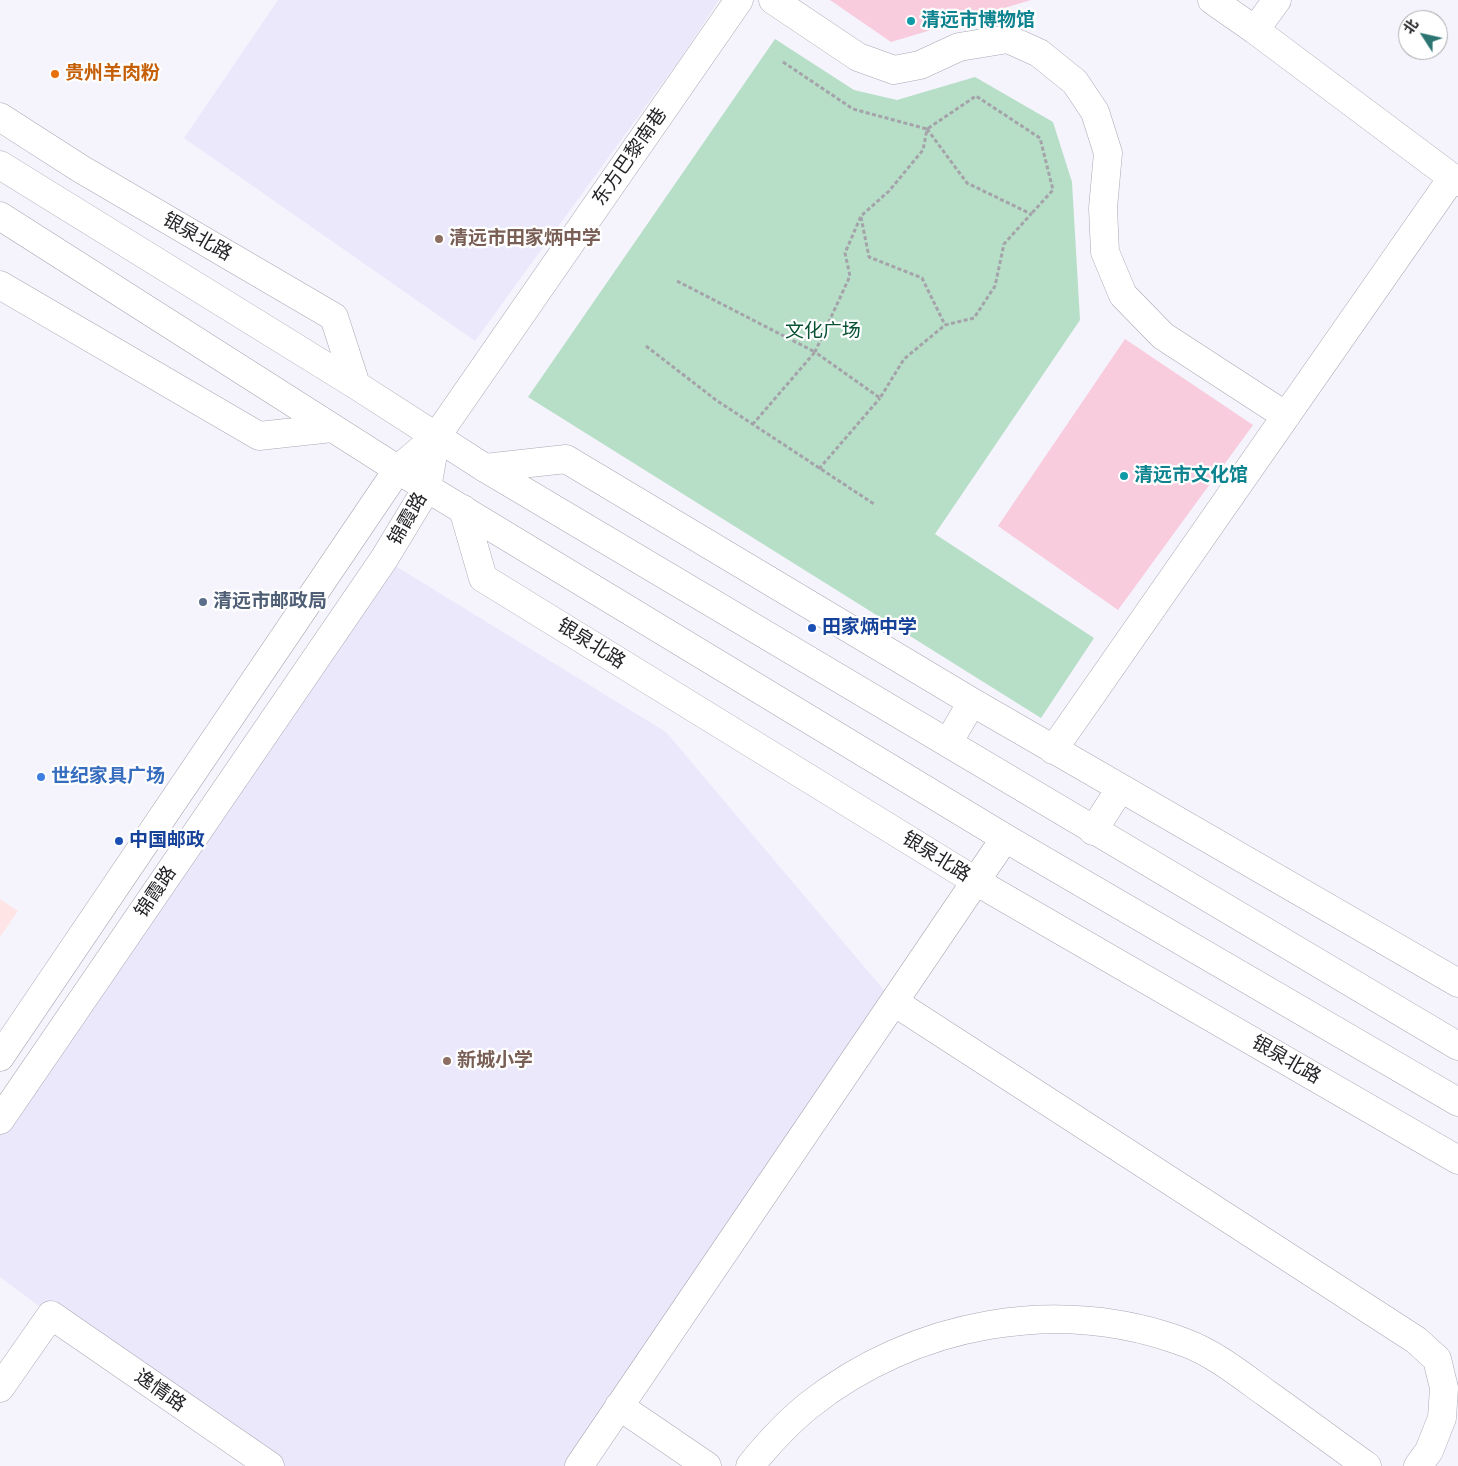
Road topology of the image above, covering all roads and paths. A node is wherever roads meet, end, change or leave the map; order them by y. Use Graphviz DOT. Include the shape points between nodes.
graph roads {
  1 [pos="739,0"];
  2 [pos="773,0"];
  3 [pos="1212,0"];
  4 [pos="1277,0"];
  5 [pos="1255,30"];
  6 [pos="782,62"];
  7 [pos="0,117"];
  8 [pos="927,129"];
  9 [pos="0,165"];
  10 [pos="1455,180"];
  11 [pos="1031,214"];
  12 [pos="0,216"];
  13 [pos="861,216"];
  14 [pos="677,281"];
  15 [pos="0,285"];
  16 [pos="945,325"];
  17 [pos="646,346"];
  18 [pos="815,352"];
  19 [pos="356,385"];
  20 [pos="880,398"];
  21 [pos="1286,416"];
  22 [pos="752,424"];
  23 [pos="332,428"];
  24 [pos="436,437"];
  25 [pos="485,468"];
  26 [pos="398,469"];
  27 [pos="820,469"];
  28 [pos="427,488"];
  29 [pos="874,504"];
  30 [pos="463,509"];
  31 [pos="972,702"];
  32 [pos="948,743"];
  33 [pos="1054,750"];
  34 [pos="1120,788"];
  35 [pos="1093,831"];
  36 [pos="1005,838"];
  37 [pos="977,882"];
  38 [pos="1458,983"];
  39 [pos="894,1002"];
  40 [pos="1458,1046"];
  41 [pos="0,1057"];
  42 [pos="1458,1102"];
  43 [pos="0,1120"];
  44 [pos="1458,1160"];
  45 [pos="0,1388"];
  46 [pos="620,1406"];
  47 [pos="270,1466"];
  48 [pos="578,1466"];
  49 [pos="707,1466"];
  50 [pos="750,1466"];
  51 [pos="1367,1466"];
  52 [pos="1418,1466"];
  1 -- 24 [label="street, 东方巴黎南巷"];
  2 -- 21 [label="street" via="858,57 894,70 920,65 959,47 1008,39 1039,53 1075,82 1095,112 1108,153 1105,252 1123,295 1163,336"];
  3 -- 5 [label="street"];
  4 -- 5 [label="street"];
  5 -- 10 [label="street"];
  6 -- 8 [label="path" via="853,108"];
  7 -- 19 [label="street, 银泉北路" via="81,169 334,318"];
  8 -- 11 [label="path" via="967,183"];
  8 -- 11 [label="path" via="976,96 1040,138 1053,190"];
  8 -- 13 [label="path" via="923,150 889,191"];
  9 -- 19 [label="street"];
  10 -- 21 [label="street"];
  11 -- 16 [label="path" via="1004,244 995,286 974,318"];
  12 -- 23 [label="street"];
  13 -- 16 [label="path" via="869,257 922,278"];
  13 -- 18 [label="path" via="845,253 850,276"];
  14 -- 18 [label="path"];
  15 -- 23 [label="street" via="259,436"];
  16 -- 20 [label="path" via="904,359"];
  17 -- 22 [label="path"];
  18 -- 20 [label="path"];
  18 -- 22 [label="path"];
  19 -- 24 [label="street"];
  20 -- 27 [label="path"];
  21 -- 33 [label="street"];
  22 -- 27 [label="path"];
  23 -- 26 [label="street"];
  24 -- 25 [label="street"];
  24 -- 26 [label="street, 锦霞路"];
  24 -- 28 [label="street, 锦霞路"];
  25 -- 31 [label="street" via="566,458"];
  25 -- 32 [label="street"];
  26 -- 28 [label="street"];
  26 -- 41 [label="street, 锦霞路"];
  27 -- 29 [label="path"];
  28 -- 30 [label="street"];
  28 -- 43 [label="street, 锦霞路" via="384,559"];
  30 -- 36 [label="street"];
  30 -- 37 [label="street, 银泉北路" via="483,578"];
  31 -- 32 [label="street"];
  31 -- 33 [label="street"];
  32 -- 35 [label="street"];
  33 -- 34 [label="street"];
  34 -- 35 [label="street"];
  34 -- 38 [label="street"];
  35 -- 40 [label="street"];
  36 -- 37 [label="street"];
  36 -- 42 [label="street"];
  37 -- 39 [label="street"];
  37 -- 44 [label="street, 银泉北路"];
  39 -- 46 [label="street"];
  39 -- 52 [label="street" via="1416,1340 1437,1359 1444,1388 1442,1418"];
  45 -- 47 [label="street, 逸情路" via="51,1315"];
  46 -- 48 [label="street"];
  46 -- 49 [label="street"];
  50 -- 51 [label="street" via="808,1406 896,1353 948,1333 996,1322 1049,1319 1143,1329 1188,1343 1227,1365"];
}
